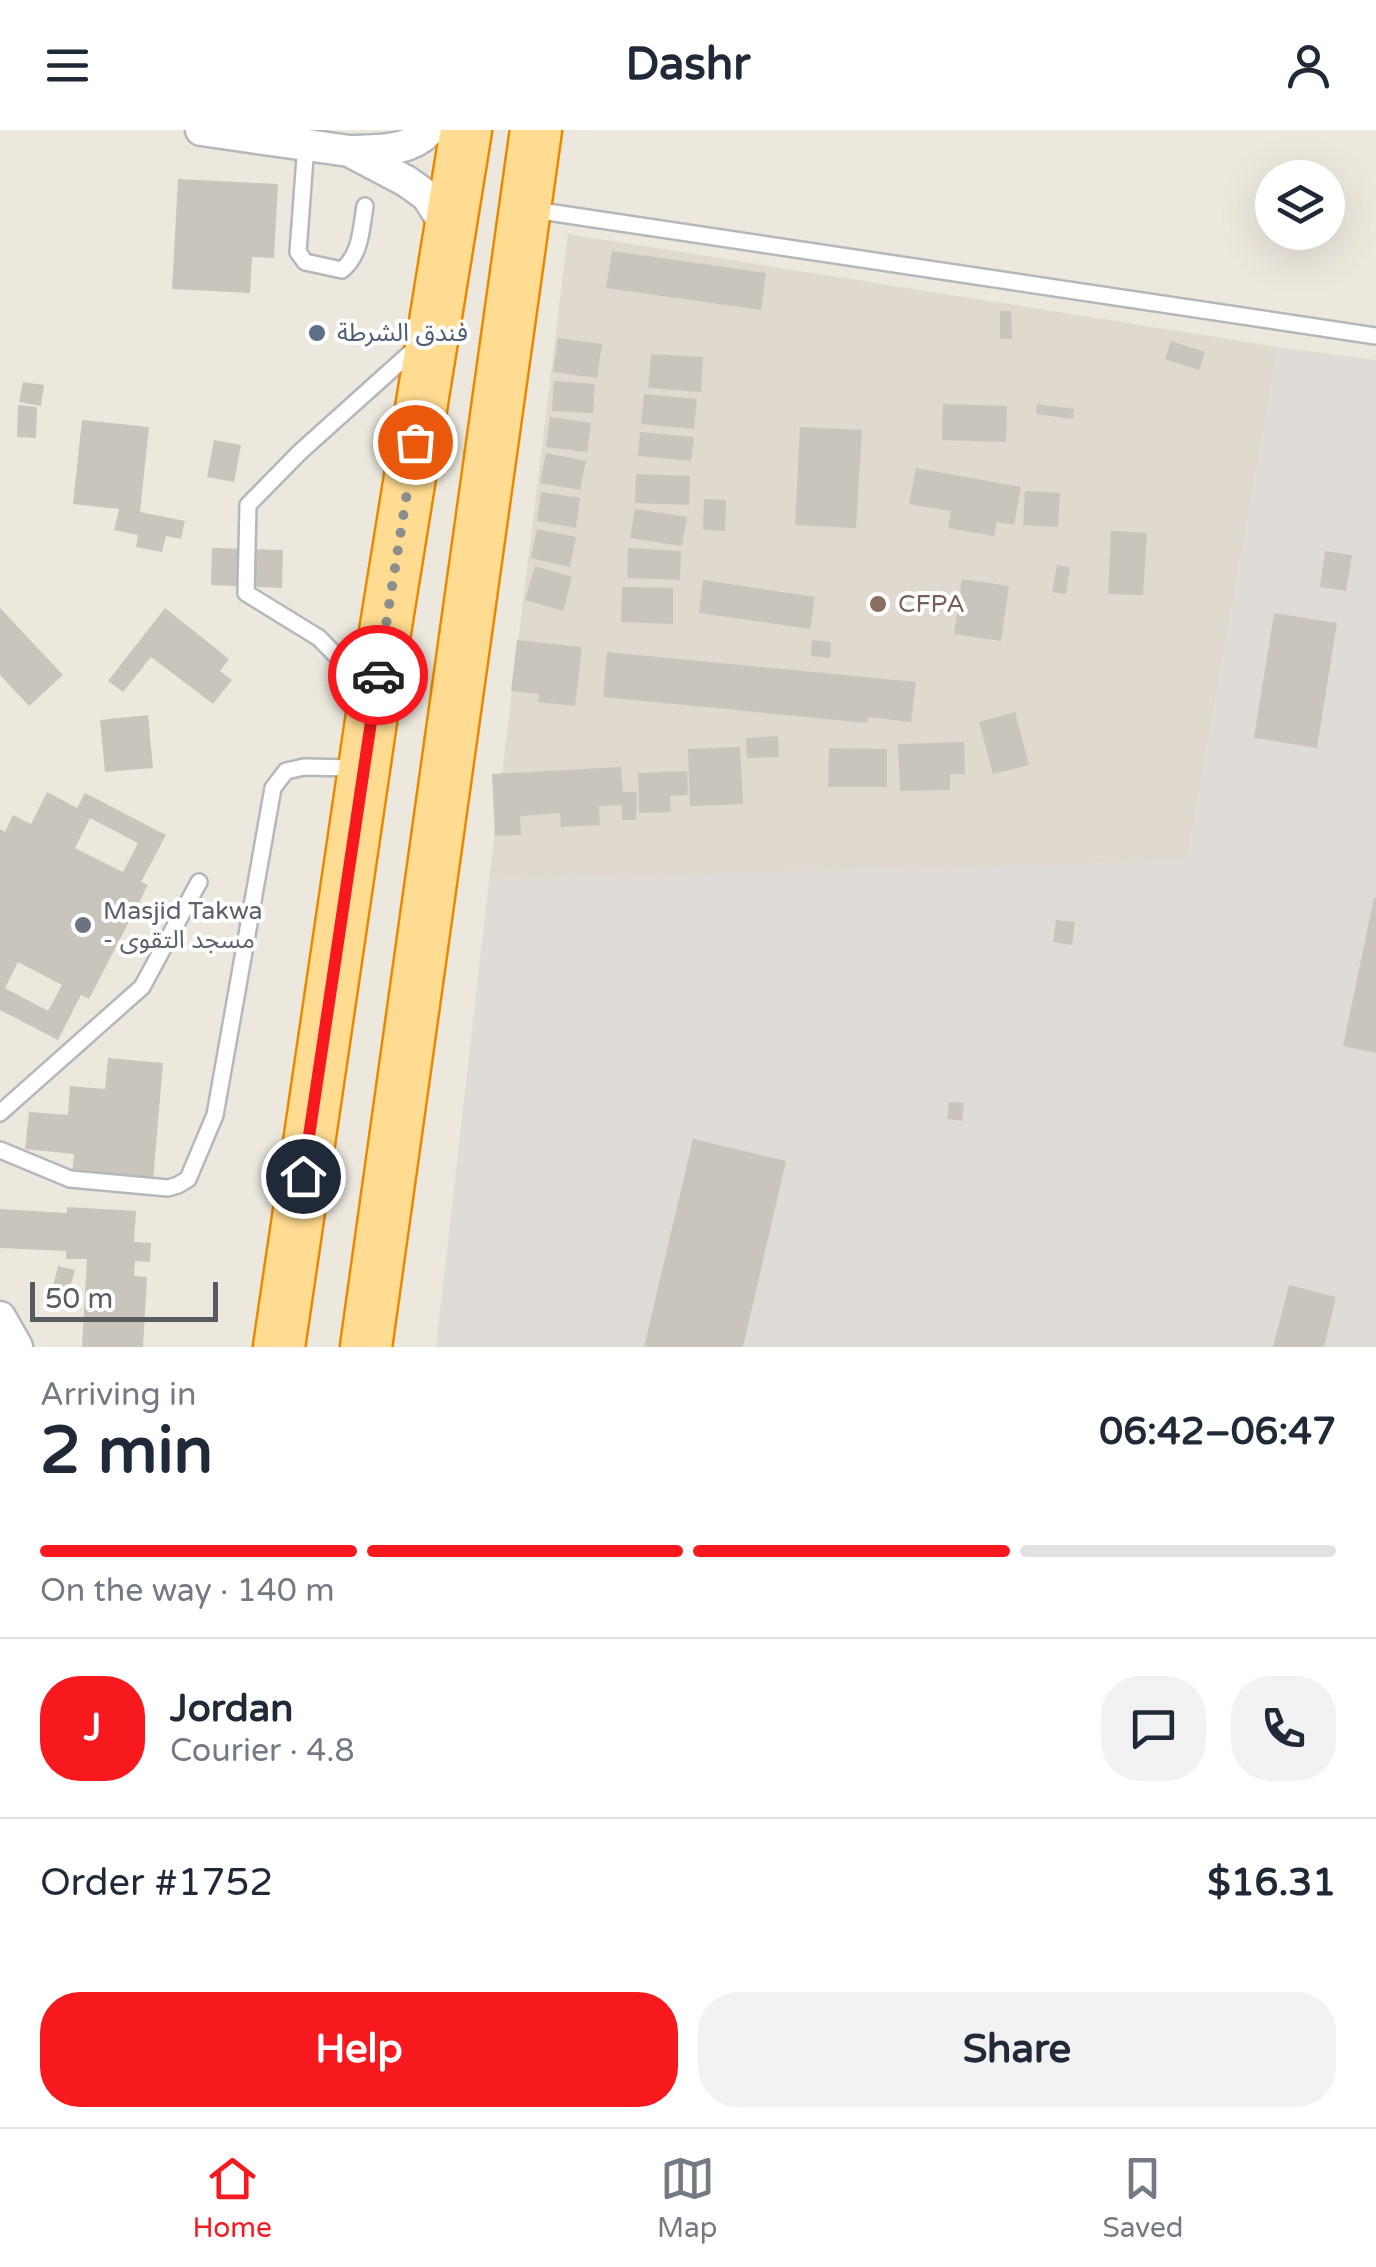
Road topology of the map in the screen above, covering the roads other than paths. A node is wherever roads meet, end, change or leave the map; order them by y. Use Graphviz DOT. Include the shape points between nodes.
graph roads {
  1 [pos="202,130"];
  2 [pos="430,130"];
  3 [pos="466,130"];
  4 [pos="536,130"];
  5 [pos="306,144"];
  6 [pos="349,151"];
  7 [pos="364,206"];
  8 [pos="525,208"];
  9 [pos="449,230"];
  10 [pos="432,333"];
  11 [pos="1376,336"];
  12 [pos="374,694"];
  13 [pos="364,768"];
  14 [pos="199,882"];
  15 [pos="0,1113"];
  16 [pos="0,1150"];
  17 [pos="0,1318"];
  18 [pos="17,1347"];
  19 [pos="279,1347"];
  20 [pos="366,1347"];
  1 -- 5 [label="street"];
  2 -- 6 [label="street" via="397,149"];
  3 -- 9 [label="highway"];
  4 -- 8 [label="highway"];
  5 -- 6 [label="street"];
  5 -- 7 [label="lane" via="298,252 305,262 342,270 351,262"];
  6 -- 9 [label="street" via="427,196"];
  8 -- 11 [label="lane"];
  8 -- 20 [label="highway"];
  9 -- 10 [label="highway"];
  10 -- 12 [label="highway"];
  10 -- 12 [label="lane" via="248,505 246,592 319,638"];
  12 -- 13 [label="highway"];
  13 -- 16 [label="lane" via="304,767 286,771 272,788 215,1115 188,1179 168,1188 70,1179"];
  13 -- 19 [label="highway"];
  14 -- 15 [label="lane" via="142,987"];
  17 -- 18 [label="street"];
}
